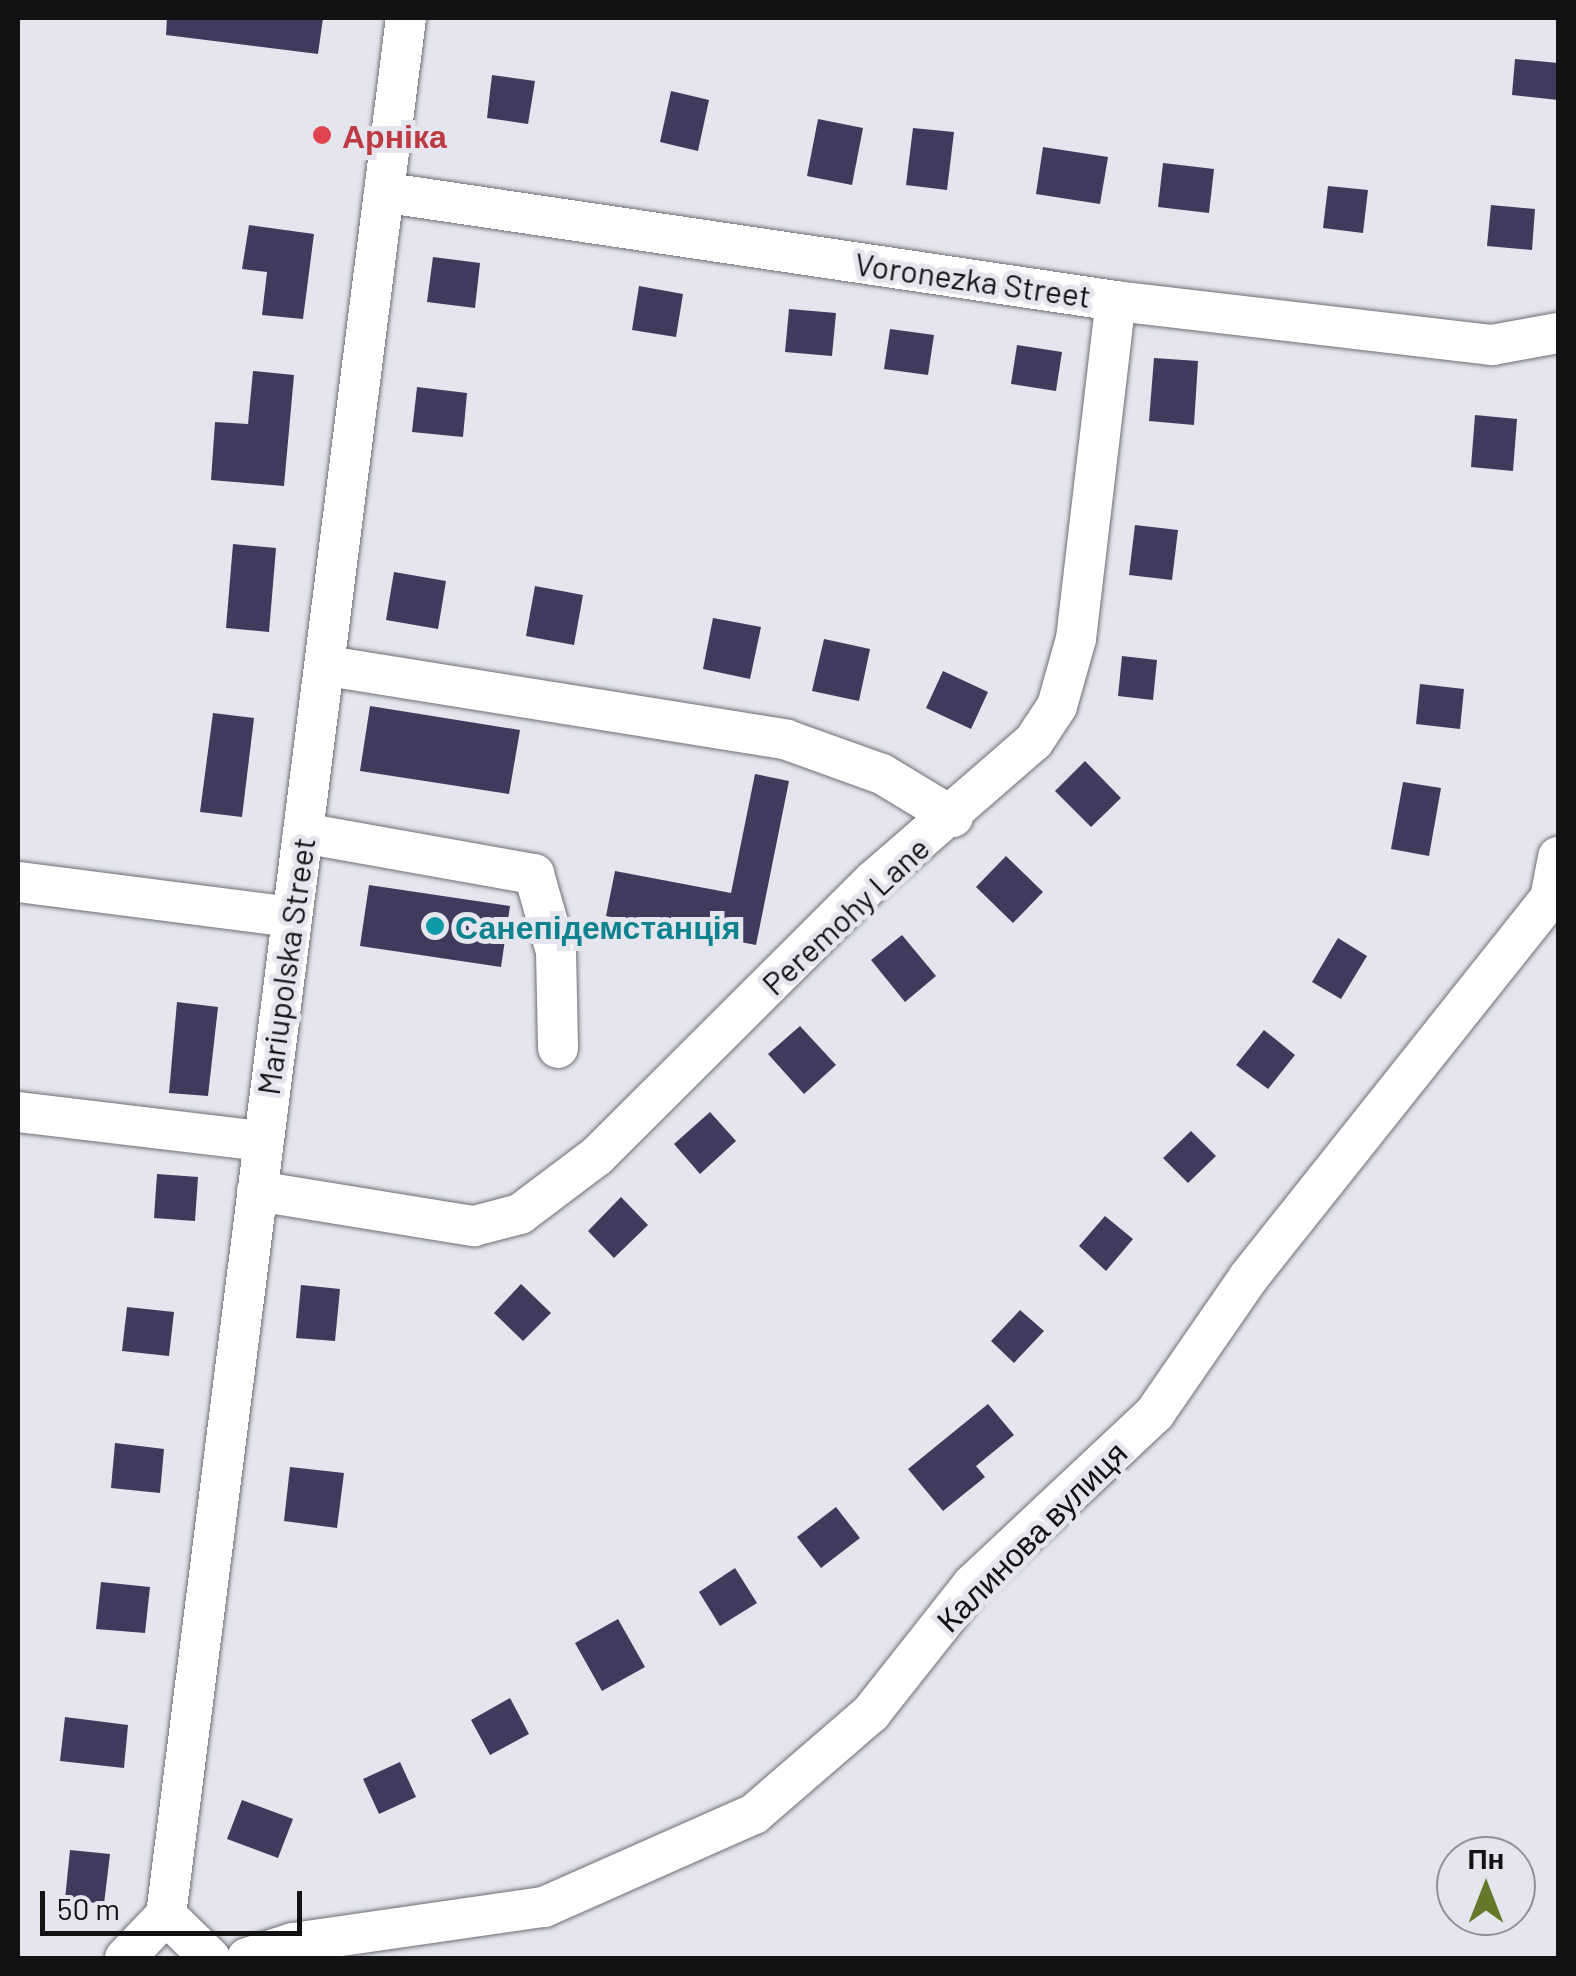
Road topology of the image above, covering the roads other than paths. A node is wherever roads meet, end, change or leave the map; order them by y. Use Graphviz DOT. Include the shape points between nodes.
graph roads {
  1 [pos="406,18"];
  2 [pos="388,193"];
  3 [pos="1116,300"];
  4 [pos="1558,333"];
  5 [pos="328,666"];
  6 [pos="953,818"];
  7 [pos="303,833"];
  8 [pos="1558,857"];
  9 [pos="18,882"];
  10 [pos="290,916"];
  11 [pos="558,1048"];
  12 [pos="18,1112"];
  13 [pos="262,1141"];
  14 [pos="256,1191"];
  15 [pos="166,1915"];
  16 [pos="126,1958"];
  17 [pos="210,1958"];
  18 [pos="247,1958"];
  1 -- 2 [label="street, Mariupolska Street"];
  2 -- 3 [label="street, Voronezka Street"];
  2 -- 5 [label="street, Mariupolska Street"];
  3 -- 4 [label="street, Voronezka Street" via="1492,344"];
  3 -- 6 [label="street, Peremohy Lane" via="1076,639 1057,706 1034,741"];
  5 -- 6 [label="street" via="787,740 882,774"];
  5 -- 7 [label="street, Mariupolska Street"];
  6 -- 14 [label="street, Peremohy Lane" via="872,881 597,1156 520,1214 474,1226"];
  7 -- 10 [label="street, Mariupolska Street"];
  7 -- 11 [label="street" via="534,874 556,950"];
  8 -- 18 [label="street, Калинова вулиця" via="1550,899 1248,1278 1155,1413 972,1585 871,1713 754,1814 544,1907 293,1943"];
  9 -- 10 [label="street"];
  10 -- 13 [label="street, Mariupolska Street"];
  12 -- 13 [label="street"];
  13 -- 14 [label="street, Mariupolska Street"];
  14 -- 15 [label="street, Mariupolska Street"];
  15 -- 16 [label="street"];
  15 -- 17 [label="street"];
}
